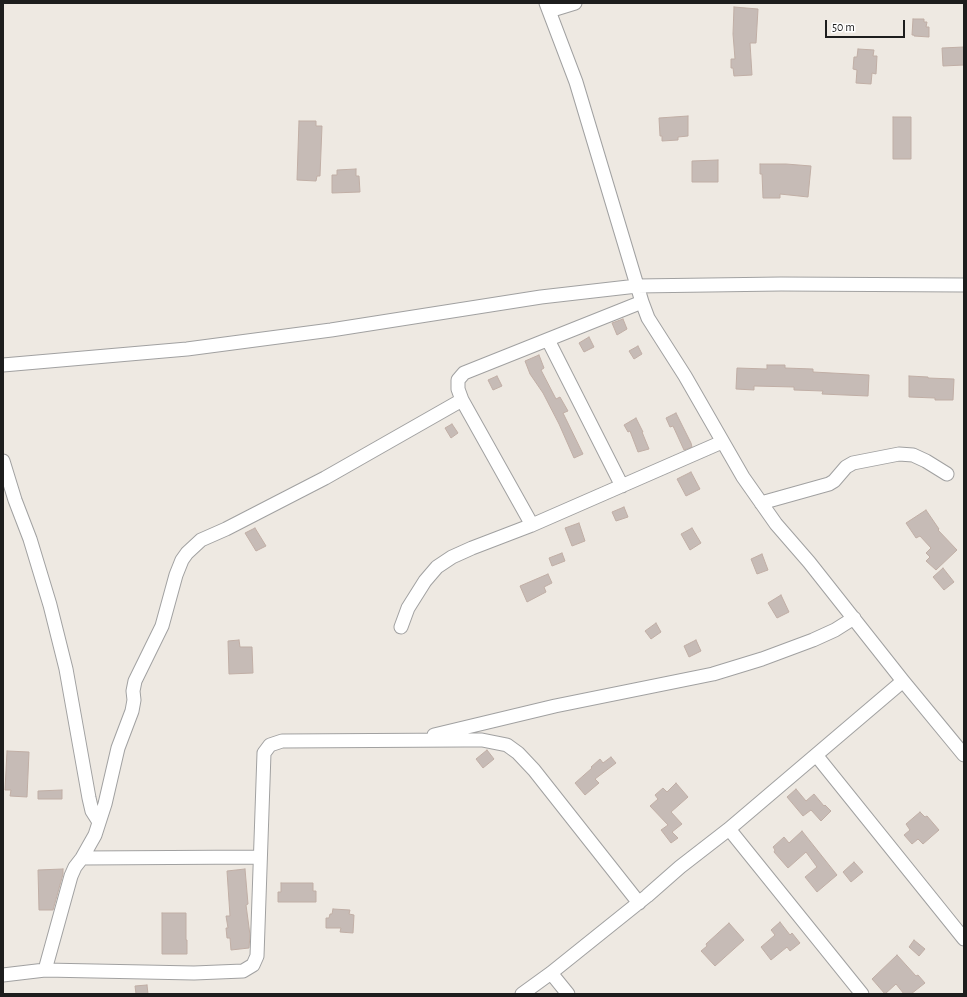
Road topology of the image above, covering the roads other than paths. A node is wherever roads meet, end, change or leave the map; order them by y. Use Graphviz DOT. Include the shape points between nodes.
graph roads {
  1 [pos="575,3"];
  2 [pos="548,7"];
  3 [pos="964,285"];
  4 [pos="637,286"];
  5 [pos="642,302"];
  6 [pos="548,340"];
  7 [pos="3,365"];
  8 [pos="462,400"];
  9 [pos="722,442"];
  10 [pos="3,461"];
  11 [pos="948,474"];
  12 [pos="622,486"];
  13 [pos="762,503"];
  14 [pos="532,525"];
  15 [pos="854,618"];
  16 [pos="401,626"];
  17 [pos="903,681"];
  18 [pos="411,740"];
  19 [pos="816,755"];
  20 [pos="964,756"];
  21 [pos="99,822"];
  22 [pos="729,829"];
  23 [pos="260,857"];
  24 [pos="82,858"];
  25 [pos="639,903"];
  26 [pos="964,939"];
  27 [pos="45,970"];
  28 [pos="551,973"];
  29 [pos="3,975"];
  30 [pos="522,994"];
  31 [pos="568,994"];
  32 [pos="862,994"];
  1 -- 2 [label="street"];
  2 -- 4 [label="street" via="576,82"];
  3 -- 4 [label="street"];
  4 -- 5 [label="street"];
  4 -- 7 [label="street" via="542,297 331,330 194,348"];
  5 -- 6 [label="street"];
  5 -- 9 [label="street" via="648,318 685,376"];
  6 -- 8 [label="street" via="464,373 458,380"];
  6 -- 12 [label="street"];
  8 -- 14 [label="street"];
  8 -- 21 [label="street" via="324,478 201,540 187,553 176,575 162,626 135,681 132,711 118,748"];
  9 -- 12 [label="street"];
  9 -- 13 [label="street"];
  10 -- 21 [label="street" via="50,605 66,669 89,798 92,811"];
  11 -- 13 [label="street" via="913,455 899,454 853,463 829,484"];
  12 -- 14 [label="street"];
  13 -- 15 [label="street" via="776,524"];
  14 -- 16 [label="street" via="472,548 438,567 425,581 408,608"];
  15 -- 17 [label="street"];
  15 -- 18 [label="street" via="813,640 713,674 555,706"];
  17 -- 19 [label="street"];
  17 -- 20 [label="street"];
  18 -- 23 [label="street" via="312,740 270,744 264,754"];
  18 -- 25 [label="street" via="482,740 507,745 534,770"];
  19 -- 22 [label="street"];
  19 -- 26 [label="street"];
  21 -- 24 [label="street"];
  22 -- 25 [label="street"];
  22 -- 32 [label="street"];
  23 -- 24 [label="street"];
  23 -- 27 [label="street" via="257,956 253,965 243,971 194,973"];
  24 -- 27 [label="street" via="71,876"];
  25 -- 28 [label="street"];
  27 -- 29 [label="street"];
  28 -- 30 [label="street"];
  28 -- 31 [label="street"];
}
